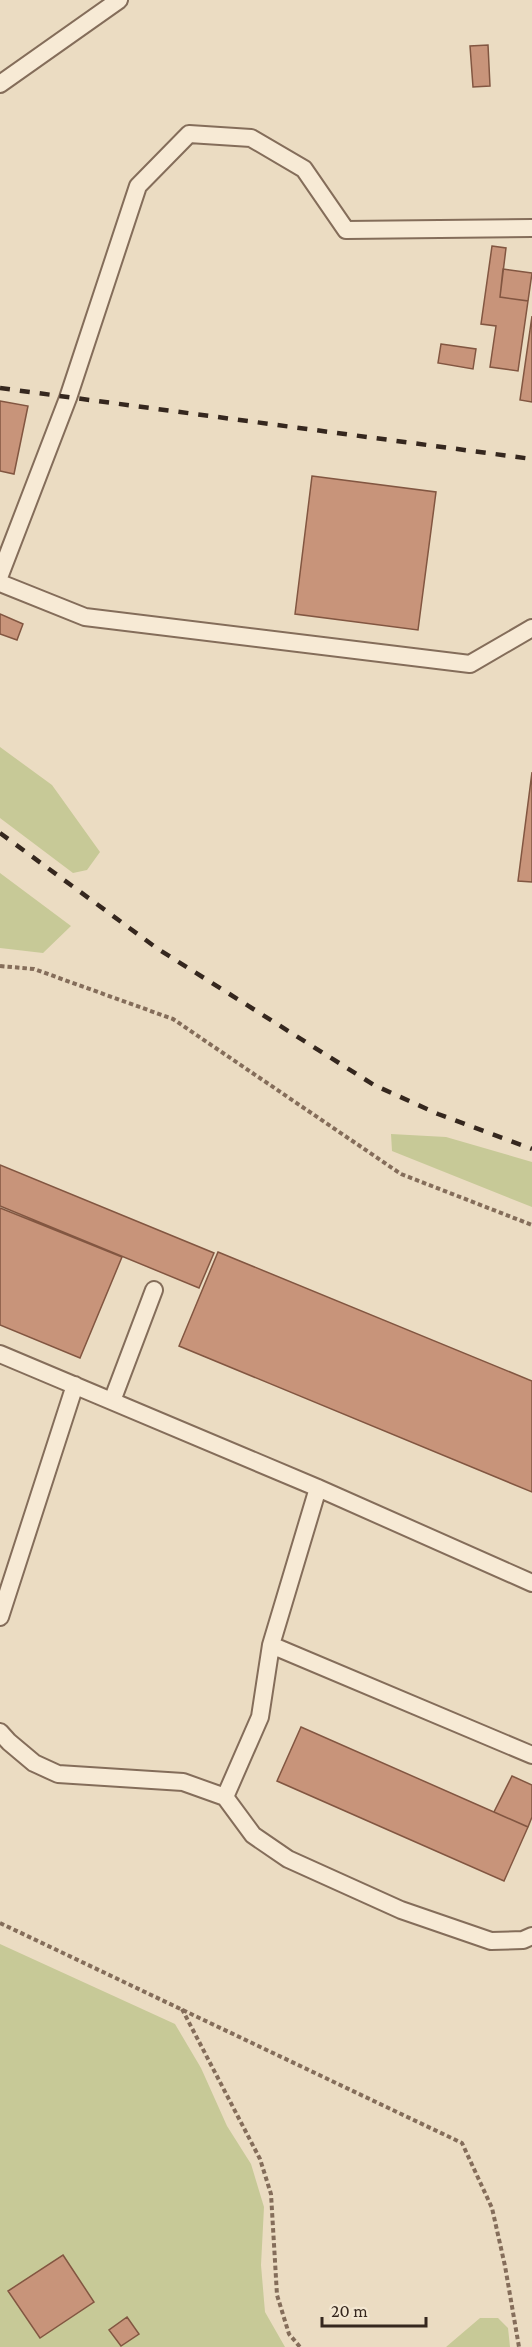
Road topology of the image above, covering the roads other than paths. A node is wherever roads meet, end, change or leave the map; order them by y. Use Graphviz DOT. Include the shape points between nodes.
graph roads {
  1 [pos="119,0"];
  2 [pos="0,84"];
  3 [pos="532,228"];
  4 [pos="0,575"];
  5 [pos="0,583"];
  6 [pos="532,628"];
  7 [pos="154,1290"];
  8 [pos="0,1354"];
  9 [pos="75,1386"];
  10 [pos="112,1401"];
  11 [pos="318,1488"];
  12 [pos="532,1583"];
  13 [pos="0,1617"];
  14 [pos="272,1645"];
  15 [pos="0,1732"];
  16 [pos="532,1755"];
  17 [pos="225,1797"];
  18 [pos="532,1935"];
  1 -- 2 [label="lane"];
  3 -- 4 [label="lane" via="346,230 304,169 251,138 189,134 138,186 68,398"];
  5 -- 6 [label="lane" via="85,617 470,664"];
  7 -- 10 [label="lane"];
  8 -- 9 [label="lane"];
  9 -- 10 [label="lane"];
  9 -- 13 [label="lane"];
  10 -- 11 [label="lane"];
  11 -- 12 [label="lane"];
  11 -- 14 [label="lane"];
  14 -- 16 [label="lane"];
  14 -- 17 [label="lane" via="260,1717"];
  15 -- 17 [label="lane" via="34,1763 58,1774 183,1782"];
  17 -- 18 [label="lane" via="253,1835 288,1859 390,1905 490,1941 523,1940"];
}
